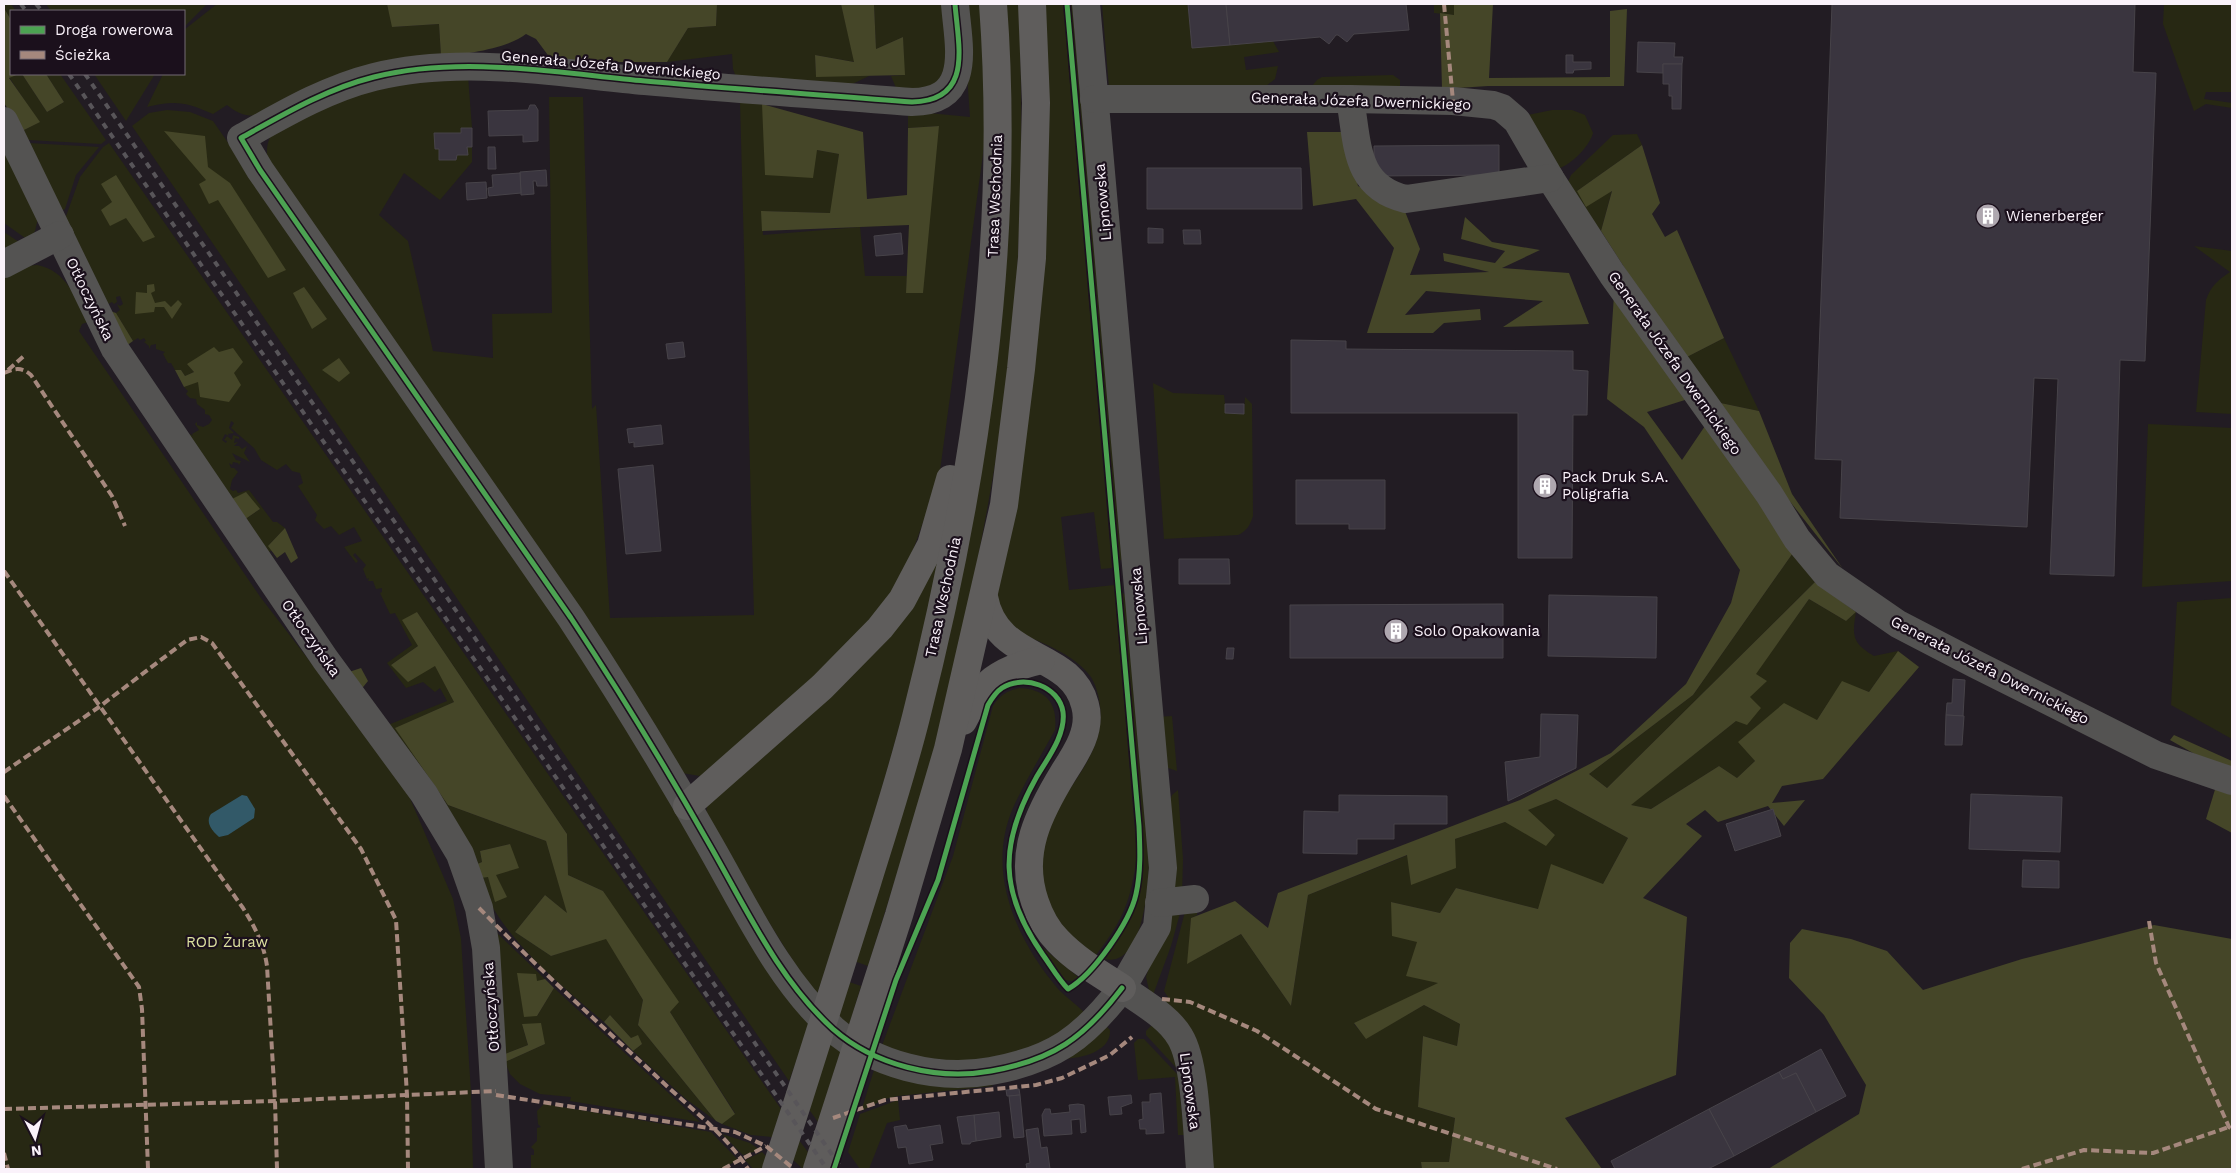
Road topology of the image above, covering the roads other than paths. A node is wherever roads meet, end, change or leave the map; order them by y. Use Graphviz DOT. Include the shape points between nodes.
graph roads {
  1 [pos="955,4"];
  2 [pos="993,4"];
  3 [pos="1032,4"];
  4 [pos="1086,4"];
  5 [pos="1094,99"];
  6 [pos="1350,99"];
  7 [pos="9,130"];
  8 [pos="1550,178"];
  9 [pos="60,234"];
  10 [pos="4,264"];
  11 [pos="975,423"];
  12 [pos="984,597"];
  13 [pos="1041,660"];
  14 [pos="948,748"];
  15 [pos="2232,781"];
  16 [pos="687,806"];
  17 [pos="1195,899"];
  18 [pos="1159,903"];
  19 [pos="1122,988"];
  20 [pos="499,1169"];
  21 [pos="776,1169"];
  22 [pos="816,1169"];
  23 [pos="1200,1169"];
  1 -- 16 [label="street, Generała Józefa Dwernickiego" via="959,60 955,80 939,95 926,101 499,68 428,68 351,83 304,103 241,138 571,618 611,678"];
  2 -- 11 [label="main road, Trasa Wschodnia" via="998,106 995,218 988,320"];
  3 -- 12 [label="main road" via="1036,103 1032,258 1004,505"];
  4 -- 5 [label="street, Lipnowska"];
  5 -- 6 [label="street, Generała Józefa Dwernickiego"];
  5 -- 18 [label="street, Lipnowska" via="1163,868"];
  6 -- 8 [label="street, Generała Józefa Dwernickiego" via="1453,101 1502,108 1517,121"];
  6 -- 8 [label="street" via="1362,163 1377,187 1390,196 1406,199"];
  7 -- 9 [label="street, Otłoczyńska"];
  8 -- 15 [label="street, Generała Józefa Dwernickiego" via="1612,274 1769,494 1797,539 1828,575 1898,624 1984,668 2156,755"];
  9 -- 10 [label="street"];
  9 -- 20 [label="street, Otłoczyńska" via="115,349 325,659 424,794 460,854 479,908 486,948"];
  11 -- 16 [label="main road" via="954,465 931,545 902,600 854,657"];
  11 -- 21 [label="main road, Trasa Wschodnia" via="953,560 916,718"];
  12 -- 13 [label="main road" via="990,616 1002,634"];
  12 -- 14 [label="main road"];
  13 -- 14 [label="main road" via="1004,672 985,684"];
  13 -- 19 [label="main road" via="1067,674 1076,684 1086,706 1086,729 1035,825 1028,855 1031,892 1047,928 1058,942"];
  14 -- 22 [label="main road" via="899,915"];
  16 -- 19 [label="street" via="794,986 835,1030 862,1049 892,1062 912,1069 959,1074 979,1074 1019,1066 1063,1047 1082,1033 1101,1016"];
  17 -- 18 [label="street"];
  18 -- 19 [label="street, Lipnowska" via="1157,927"];
  19 -- 23 [label="street, Lipnowska" via="1168,1022 1180,1037 1190,1069"];
}
